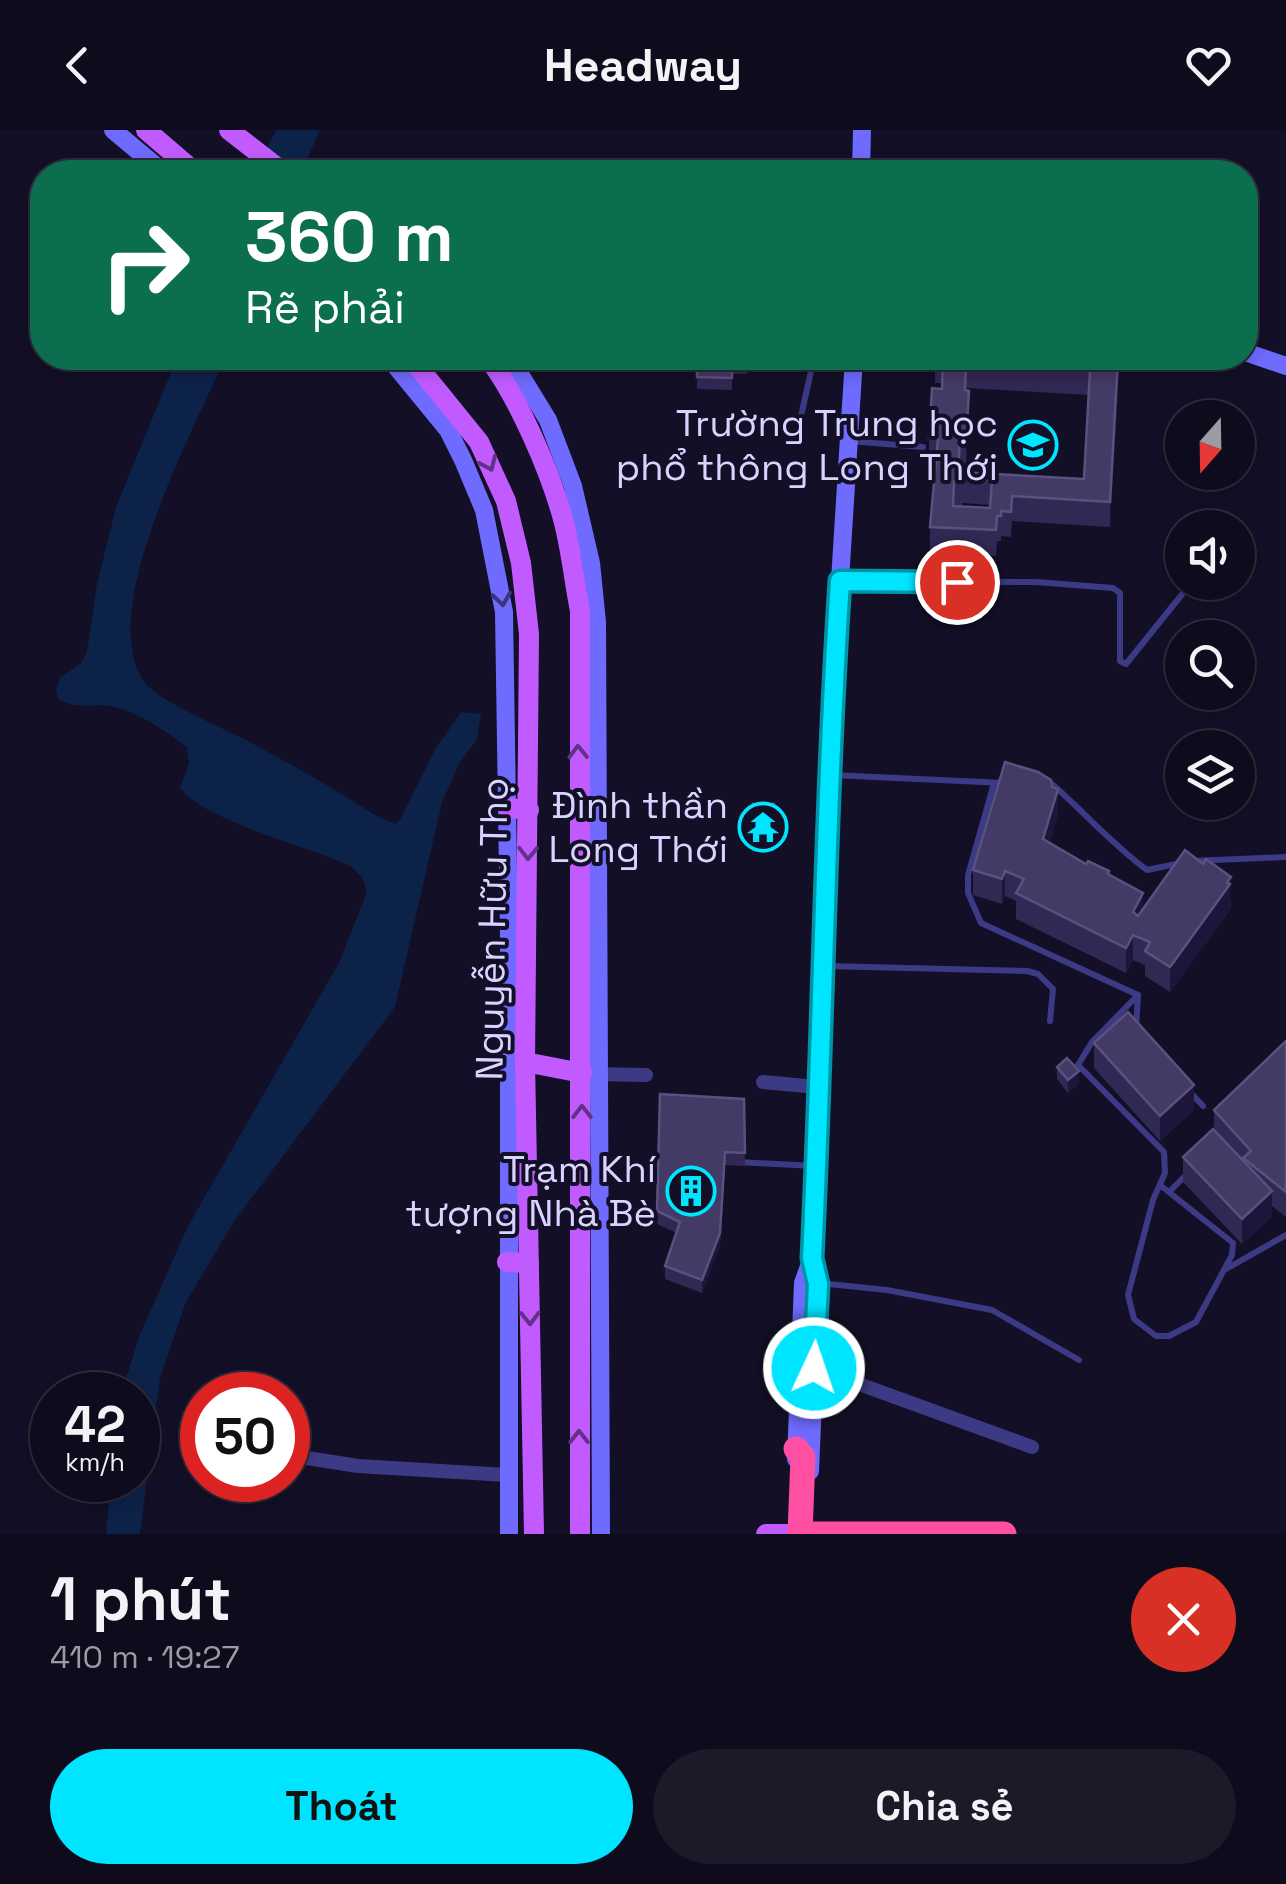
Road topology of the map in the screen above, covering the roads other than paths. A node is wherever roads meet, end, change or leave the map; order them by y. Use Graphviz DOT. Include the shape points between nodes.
graph roads {
  1 [pos="113,130"];
  2 [pos="146,130"];
  3 [pos="862,130"];
  4 [pos="235,133"];
  5 [pos="149,160"];
  6 [pos="181,160"];
  7 [pos="268,160"];
  8 [pos="861,160"];
  9 [pos="1258,356"];
  10 [pos="1286,366"];
  11 [pos="399,370"];
  12 [pos="421,370"];
  13 [pos="497,370"];
  14 [pos="517,370"];
  15 [pos="811,370"];
  16 [pos="853,370"];
  17 [pos="799,425"];
  18 [pos="848,441"];
  19 [pos="923,447"];
  20 [pos="840,581"];
  21 [pos="1178,600"];
  22 [pos="831,774"];
  23 [pos="994,782"];
  24 [pos="1013,783"];
  25 [pos="1032,784"];
  26 [pos="518,808"];
  27 [pos="1286,857"];
  28 [pos="825,966"];
  29 [pos="590,979"];
  30 [pos="1138,995"];
  31 [pos="1050,1021"];
  32 [pos="1137,1034"];
  33 [pos="525,1062"];
  34 [pos="591,1074"];
  35 [pos="646,1075"];
  36 [pos="1176,1077"];
  37 [pos="763,1082"];
  38 [pos="816,1087"];
  39 [pos="1203,1106"];
  40 [pos="720,1161"];
  41 [pos="816,1166"];
  42 [pos="1192,1169"];
  43 [pos="1160,1185"];
  44 [pos="1168,1192"];
  45 [pos="1286,1236"];
  46 [pos="812,1258"];
  47 [pos="518,1262"];
  48 [pos="1224,1270"];
  49 [pos="818,1283"];
  50 [pos="1079,1360"];
  51 [pos="814,1368"];
  52 [pos="1032,1447"];
  53 [pos="796,1449"];
  54 [pos="310,1458"];
  55 [pos="508,1475"];
  56 [pos="509,1534"];
  57 [pos="534,1534"];
  58 [pos="580,1534"];
  59 [pos="600,1534"];
  60 [pos="766,1534"];
  61 [pos="792,1534"];
  62 [pos="804,1534"];
  63 [pos="1004,1534"];
  1 -- 5 [label="main road"];
  2 -- 6 [label="main road"];
  3 -- 8 [label="main road"];
  4 -- 7 [label="main road"];
  9 -- 10 [label="main road"];
  11 -- 26 [label="main road, Nguyễn Hữu Thọ, one-way" via="448,430 484,510 504,612"];
  12 -- 26 [label="main road, Nguyễn Hữu Thọ, one-way" via="479,442 506,501 521,562 528,634"];
  29 -- 13 [label="main road, one-way" via="580,611 563,518"];
  14 -- 29 [label="main road" via="548,420 574,486 591,563 598,667"];
  15 -- 17 [label="lane"];
  16 -- 18 [label="main road"];
  18 -- 19 [label="lane"];
  18 -- 20 [label="main road"];
  20 -- 21 [label="lane" via="1114,588 1120,592 1120,661 1126,664"];
  20 -- 22 [label="main road"];
  22 -- 23 [label="lane"];
  22 -- 28 [label="main road"];
  23 -- 24 [label="lane"];
  23 -- 30 [label="lane" via="968,875 968,893 982,923"];
  25 -- 27 [label="lane" via="1052,784 1147,870 1208,858"];
  26 -- 33 [label="main road, Nguyễn Hữu Thọ, one-way"];
  26 -- 47 [label="main road, Nguyễn Hữu Thọ"];
  28 -- 31 [label="lane" via="1027,971 1054,989"];
  28 -- 38 [label="main road"];
  29 -- 34 [label="main road"];
  30 -- 32 [label="lane"];
  30 -- 43 [label="lane" via="1078,1065 1164,1152"];
  33 -- 34 [label="main road"];
  33 -- 47 [label="main road, Nguyễn Hữu Thọ"];
  34 -- 35 [label="street"];
  58 -- 34 [label="main road, one-way"];
  34 -- 59 [label="main road"];
  36 -- 39 [label="lane"];
  37 -- 38 [label="street"];
  38 -- 41 [label="main road"];
  40 -- 41 [label="lane"];
  41 -- 46 [label="main road"];
  42 -- 44 [label="lane"];
  43 -- 44 [label="lane"];
  43 -- 48 [label="lane" via="1128,1296 1134,1319 1156,1336 1196,1322"];
  44 -- 48 [label="lane" via="1233,1243"];
  45 -- 48 [label="lane"];
  46 -- 49 [label="main road"];
  46 -- 53 [label="main road" via="804,1283"];
  47 -- 55 [label="main road, Nguyễn Hữu Thọ"];
  47 -- 57 [label="main road, Nguyễn Hữu Thọ, one-way"];
  49 -- 50 [label="lane" via="992,1310"];
  49 -- 51 [label="main road"];
  51 -- 52 [label="street"];
  51 -- 62 [label="main road"];
  53 -- 61 [label="main road"];
  53 -- 62 [label="highway" via="803,1458"];
  54 -- 55 [label="street"];
  55 -- 56 [label="main road, Nguyễn Hữu Thọ"];
  60 -- 61 [label="main road"];
  61 -- 62 [label="main road"];
  62 -- 63 [label="highway"];
}
